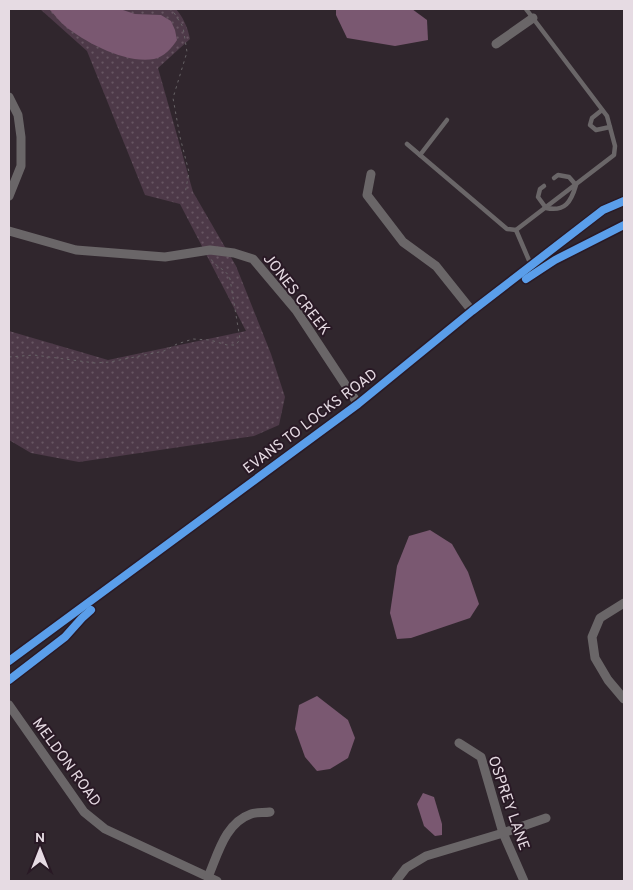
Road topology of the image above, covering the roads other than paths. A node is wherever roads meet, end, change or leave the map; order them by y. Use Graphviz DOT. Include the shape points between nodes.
graph roads {
  1 [pos="526,9"];
  2 [pos="533,18"];
  3 [pos="496,44"];
  4 [pos="9,97"];
  5 [pos="602,110"];
  6 [pos="448,120"];
  7 [pos="610,127"];
  8 [pos="407,144"];
  9 [pos="420,156"];
  10 [pos="371,174"];
  11 [pos="554,178"];
  12 [pos="576,185"];
  13 [pos="544,186"];
  14 [pos="9,196"];
  15 [pos="624,201"];
  16 [pos="546,208"];
  17 [pos="516,230"];
  18 [pos="9,231"];
  19 [pos="532,265"];
  20 [pos="472,311"];
  21 [pos="358,404"];
  22 [pos="624,604"];
  23 [pos="9,661"];
  24 [pos="624,699"];
  25 [pos="9,705"];
  26 [pos="459,742"];
  27 [pos="270,812"];
  28 [pos="546,818"];
  29 [pos="503,833"];
  30 [pos="208,877"];
  31 [pos="217,881"];
  32 [pos="396,881"];
  33 [pos="524,881"];
  1 -- 2 [label="lane"];
  2 -- 3 [label="street"];
  2 -- 5 [label="lane"];
  4 -- 14 [label="street" via="18,115 22,137 21,166"];
  5 -- 7 [label="lane"];
  5 -- 7 [label="lane" via="592,118 590,125 596,130"];
  6 -- 9 [label="lane"];
  7 -- 12 [label="lane" via="614,155"];
  8 -- 9 [label="lane"];
  9 -- 17 [label="lane" via="508,229"];
  10 -- 20 [label="street" via="367,195 403,242 436,266"];
  11 -- 12 [label="lane" via="558,175 569,177"];
  12 -- 16 [label="lane"];
  12 -- 16 [label="lane" via="572,199 564,207"];
  13 -- 16 [label="lane" via="538,198"];
  15 -- 19 [label="street, EVANS TO LOCKS ROAD" via="603,210"];
  16 -- 17 [label="lane"];
  17 -- 19 [label="lane"];
  18 -- 21 [label="street, JONES CREEK" via="76,250 165,257 210,250 253,259 296,310"];
  19 -- 20 [label="street, EVANS TO LOCKS ROAD"];
  20 -- 21 [label="street, EVANS TO LOCKS ROAD"];
  21 -- 23 [label="street, EVANS TO LOCKS ROAD"];
  22 -- 24 [label="street" via="600,618 592,637 595,658"];
  25 -- 30 [label="street, MELDON ROAD" via="84,812 105,829"];
  26 -- 29 [label="street, OSPREY LANE" via="481,756"];
  27 -- 30 [label="street" via="237,820 227,832"];
  28 -- 29 [label="street"];
  29 -- 32 [label="street" via="426,856 406,868"];
  29 -- 33 [label="street, OSPREY LANE"];
  30 -- 31 [label="street, MELDON ROAD"];
}
